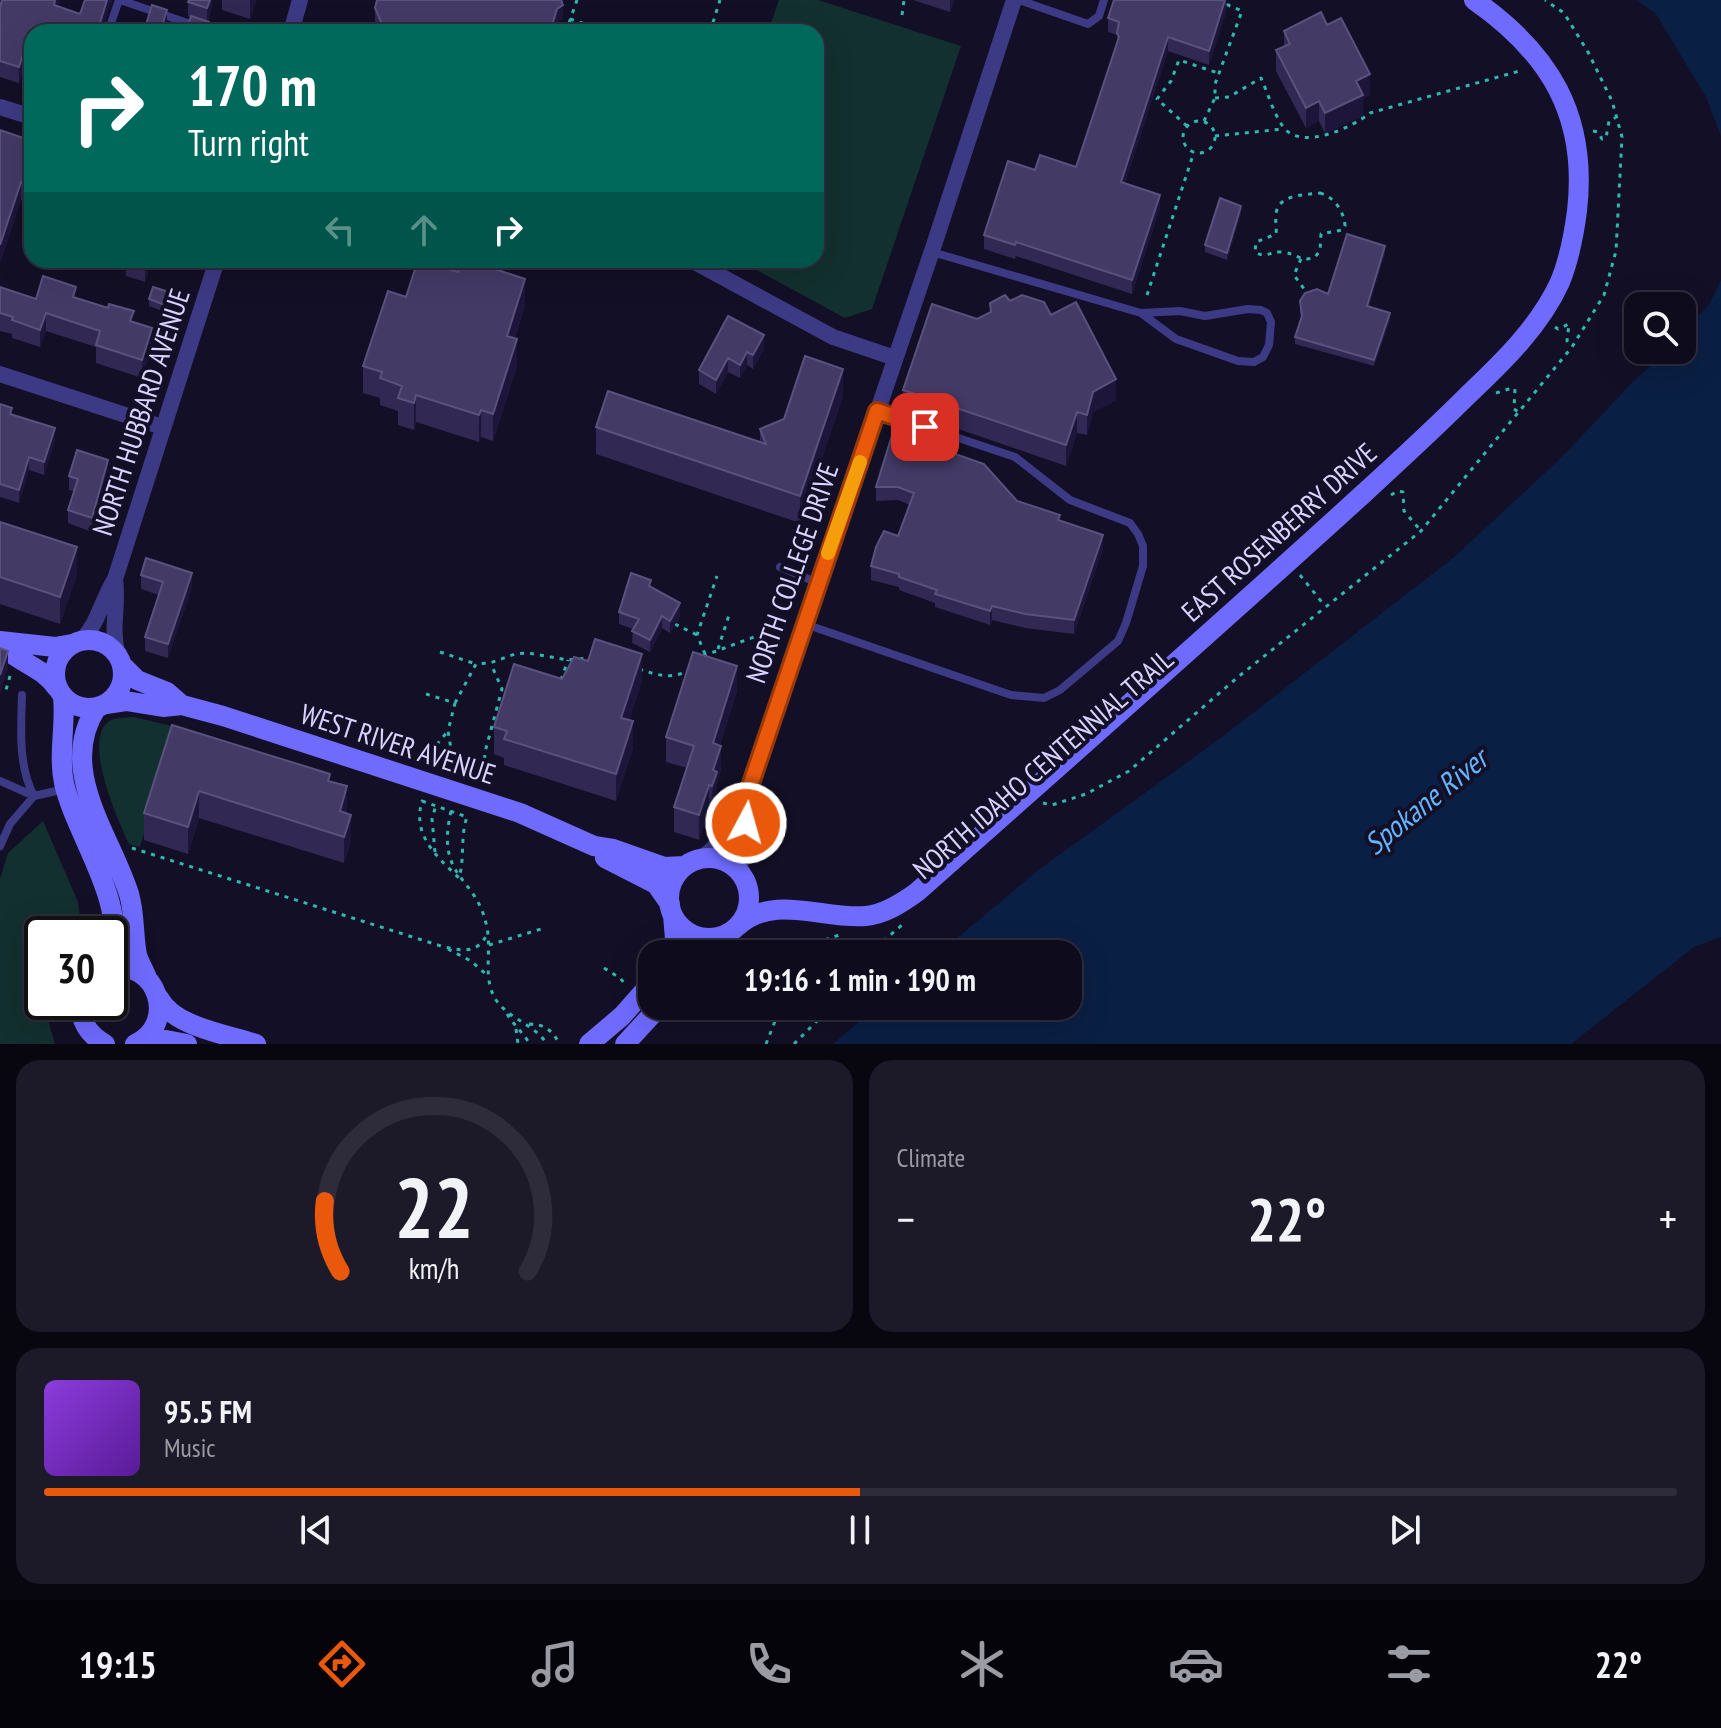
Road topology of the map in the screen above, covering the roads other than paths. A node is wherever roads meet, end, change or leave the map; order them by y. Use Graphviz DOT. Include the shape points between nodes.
graph roads {
  1 [pos="119,0"];
  2 [pos="300,0"];
  3 [pos="1017,0"];
  4 [pos="1104,0"];
  5 [pos="1474,0"];
  6 [pos="111,24"];
  7 [pos="190,24"];
  8 [pos="293,24"];
  9 [pos="0,107"];
  10 [pos="24,114"];
  11 [pos="932,252"];
  12 [pos="214,268"];
  13 [pos="706,268"];
  14 [pos="1141,313"];
  15 [pos="895,358"];
  16 [pos="0,374"];
  17 [pos="877,411"];
  18 [pos="162,427"];
  19 [pos="780,567"];
  20 [pos="115,579"];
  21 [pos="818,583"];
  22 [pos="797,621"];
  23 [pos="77,642"];
  24 [pos="0,643"];
  25 [pos="120,660"];
  26 [pos="60,692"];
  27 [pos="22,695"];
  28 [pos="182,705"];
  29 [pos="102,706"];
  30 [pos="0,781"];
  31 [pos="66,789"];
  32 [pos="34,796"];
  33 [pos="743,807"];
  34 [pos="0,846"];
  35 [pos="594,846"];
  36 [pos="690,864"];
  37 [pos="742,876"];
  38 [pos="671,910"];
  39 [pos="112,916"];
  40 [pos="738,926"];
  41 [pos="719,937"];
  42 [pos="675,940"];
  43 [pos="713,940"];
  44 [pos="128,969"];
  45 [pos="147,978"];
  46 [pos="159,998"];
  47 [pos="638,998"];
  48 [pos="647,1020"];
  49 [pos="87,1037"];
  50 [pos="138,1042"];
  51 [pos="105,1044"];
  52 [pos="187,1044"];
  53 [pos="256,1044"];
  54 [pos="589,1044"];
  55 [pos="625,1044"];
  1 -- 6 [label="lane"];
  1 -- 7 [label="lane"];
  2 -- 8 [label="street"];
  3 -- 4 [label="lane" via="1088,24 1099,16"];
  3 -- 11 [label="street, NORTH COLLEGE DRIVE"];
  5 -- 40 [label="street, EAST ROSENBERRY DRIVE" via="1514,31 1553,79 1578,147 1576,221 1559,282 1528,332 1433,430 917,892 865,916 791,909 761,912"];
  9 -- 10 [label="street"];
  11 -- 14 [label="lane"];
  11 -- 15 [label="street, NORTH COLLEGE DRIVE"];
  12 -- 18 [label="street, NORTH HUBBARD AVENUE"];
  13 -- 15 [label="street" via="833,337"];
  14 -- 14 [label="lane" via="1176,339 1238,361 1254,362 1269,345 1271,322 1261,310 1205,316"];
  15 -- 17 [label="street, NORTH COLLEGE DRIVE"];
  16 -- 18 [label="street"];
  17 -- 21 [label="street, NORTH COLLEGE DRIVE"];
  17 -- 22 [label="lane" via="1015,457 1070,500 1130,523 1143,546 1143,566 1126,623 1118,641 1060,690 1028,698"];
  18 -- 20 [label="street, NORTH HUBBARD AVENUE"];
  19 -- 21 [label="lane"];
  20 -- 23 [label="street, NORTH HUBBARD AVENUE" via="96,623"];
  20 -- 25 [label="street, NORTH HUBBARD AVENUE" via="113,638"];
  21 -- 22 [label="street, NORTH COLLEGE DRIVE"];
  22 -- 33 [label="street, NORTH COLLEGE DRIVE"];
  23 -- 24 [label="street" via="55,647"];
  23 -- 25 [label="street" via="102,642"];
  23 -- 26 [label="street" via="58,658"];
  24 -- 26 [label="street" via="10,655 48,675"];
  25 -- 28 [label="street, WEST RIVER AVENUE" via="137,680 167,692"];
  25 -- 29 [label="street" via="119,691"];
  26 -- 29 [label="street" via="79,707"];
  26 -- 31 [label="street"];
  27 -- 32 [label="lane" via="24,767"];
  28 -- 29 [label="street, WEST RIVER AVENUE" via="126,701"];
  28 -- 35 [label="street, WEST RIVER AVENUE" via="439,796 520,813"];
  29 -- 45 [label="street" via="85,728 85,785 128,891 137,955"];
  30 -- 32 [label="lane"];
  31 -- 32 [label="lane"];
  31 -- 39 [label="street"];
  32 -- 34 [label="lane" via="10,824"];
  33 -- 36 [label="street, NORTH COLLEGE DRIVE" via="716,847"];
  33 -- 37 [label="street, NORTH COLLEGE DRIVE"];
  35 -- 36 [label="street, WEST RIVER AVENUE" via="664,867"];
  35 -- 38 [label="street, WEST RIVER AVENUE" via="607,860 656,884"];
  36 -- 37 [label="street" via="716,859"];
  36 -- 38 [label="street" via="672,883"];
  37 -- 40 [label="street" via="749,896"];
  38 -- 41 [label="street" via="687,931"];
  38 -- 42 [label="street"];
  40 -- 41 [label="street"];
  41 -- 43 [label="street"];
  44 -- 45 [label="street"];
  45 -- 46 [label="street"];
  46 -- 50 [label="street" via="158,1022"];
  46 -- 53 [label="street" via="181,1020"];
  47 -- 54 [label="street"];
  48 -- 55 [label="street"];
  49 -- 51 [label="street"];
  50 -- 52 [label="street"];
}
